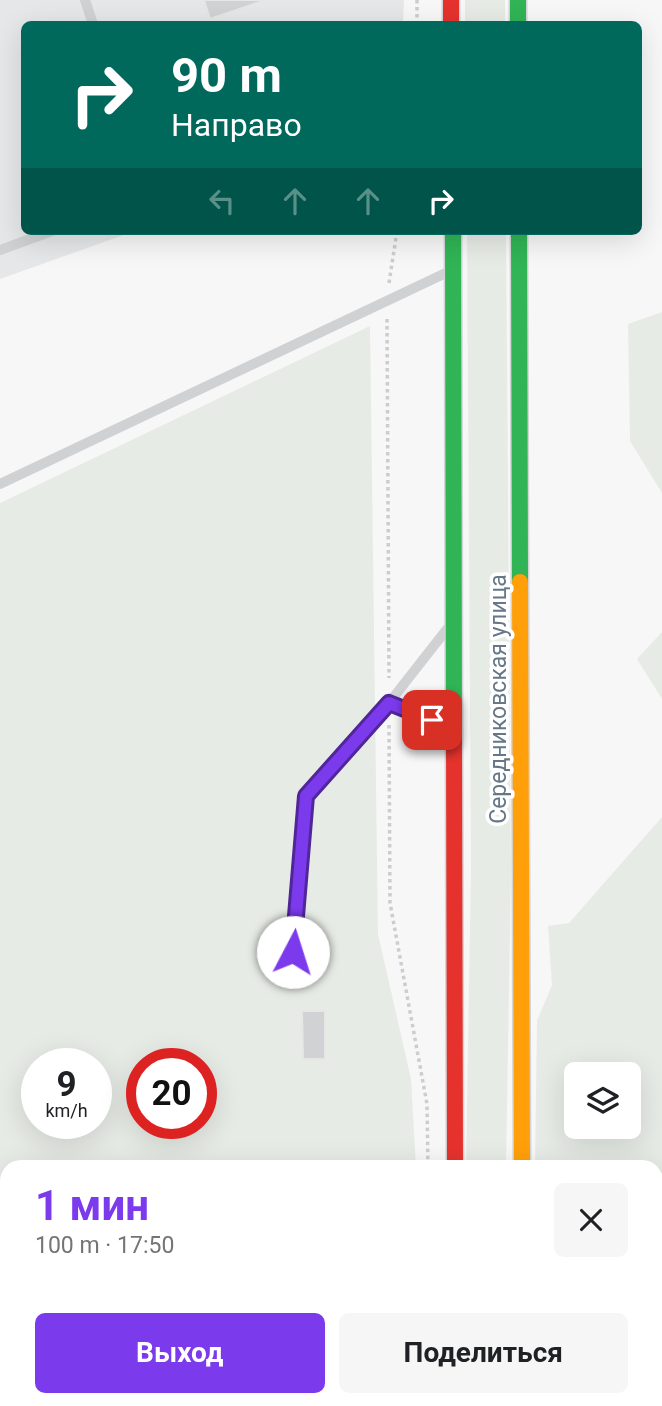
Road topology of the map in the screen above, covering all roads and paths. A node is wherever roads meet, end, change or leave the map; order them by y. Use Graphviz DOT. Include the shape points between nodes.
graph roads {
  1 [pos="85,0"];
  2 [pos="416,0"];
  3 [pos="451,0"];
  4 [pos="518,0"];
  5 [pos="92,21"];
  6 [pos="416,21"];
  7 [pos="452,21"];
  8 [pos="518,21"];
  9 [pos="41,235"];
  10 [pos="396,235"];
  11 [pos="453,235"];
  12 [pos="519,235"];
  13 [pos="0,250"];
  14 [pos="454,269"];
  15 [pos="387,300"];
  16 [pos="0,484"];
  17 [pos="454,620"];
  18 [pos="389,703"];
  19 [pos="454,729"];
  20 [pos="293,952"];
  21 [pos="428,1160"];
  22 [pos="454,1160"];
  23 [pos="522,1160"];
  1 -- 5 [label="lane"];
  2 -- 6 [label="path"];
  3 -- 7 [label="street"];
  4 -- 8 [label="street"];
  9 -- 13 [label="lane"];
  10 -- 15 [label="path"];
  11 -- 14 [label="street, Середниковская улица"];
  12 -- 23 [label="street, Середниковская улица"];
  14 -- 15 [label="lane"];
  14 -- 17 [label="street, Середниковская улица"];
  15 -- 16 [label="lane"];
  15 -- 18 [label="path"];
  17 -- 18 [label="lane"];
  17 -- 19 [label="street, Середниковская улица"];
  18 -- 19 [label="lane"];
  18 -- 20 [label="lane" via="306,796"];
  18 -- 21 [label="path" via="390,903 427,1104"];
  19 -- 22 [label="street, Середниковская улица"];
}
